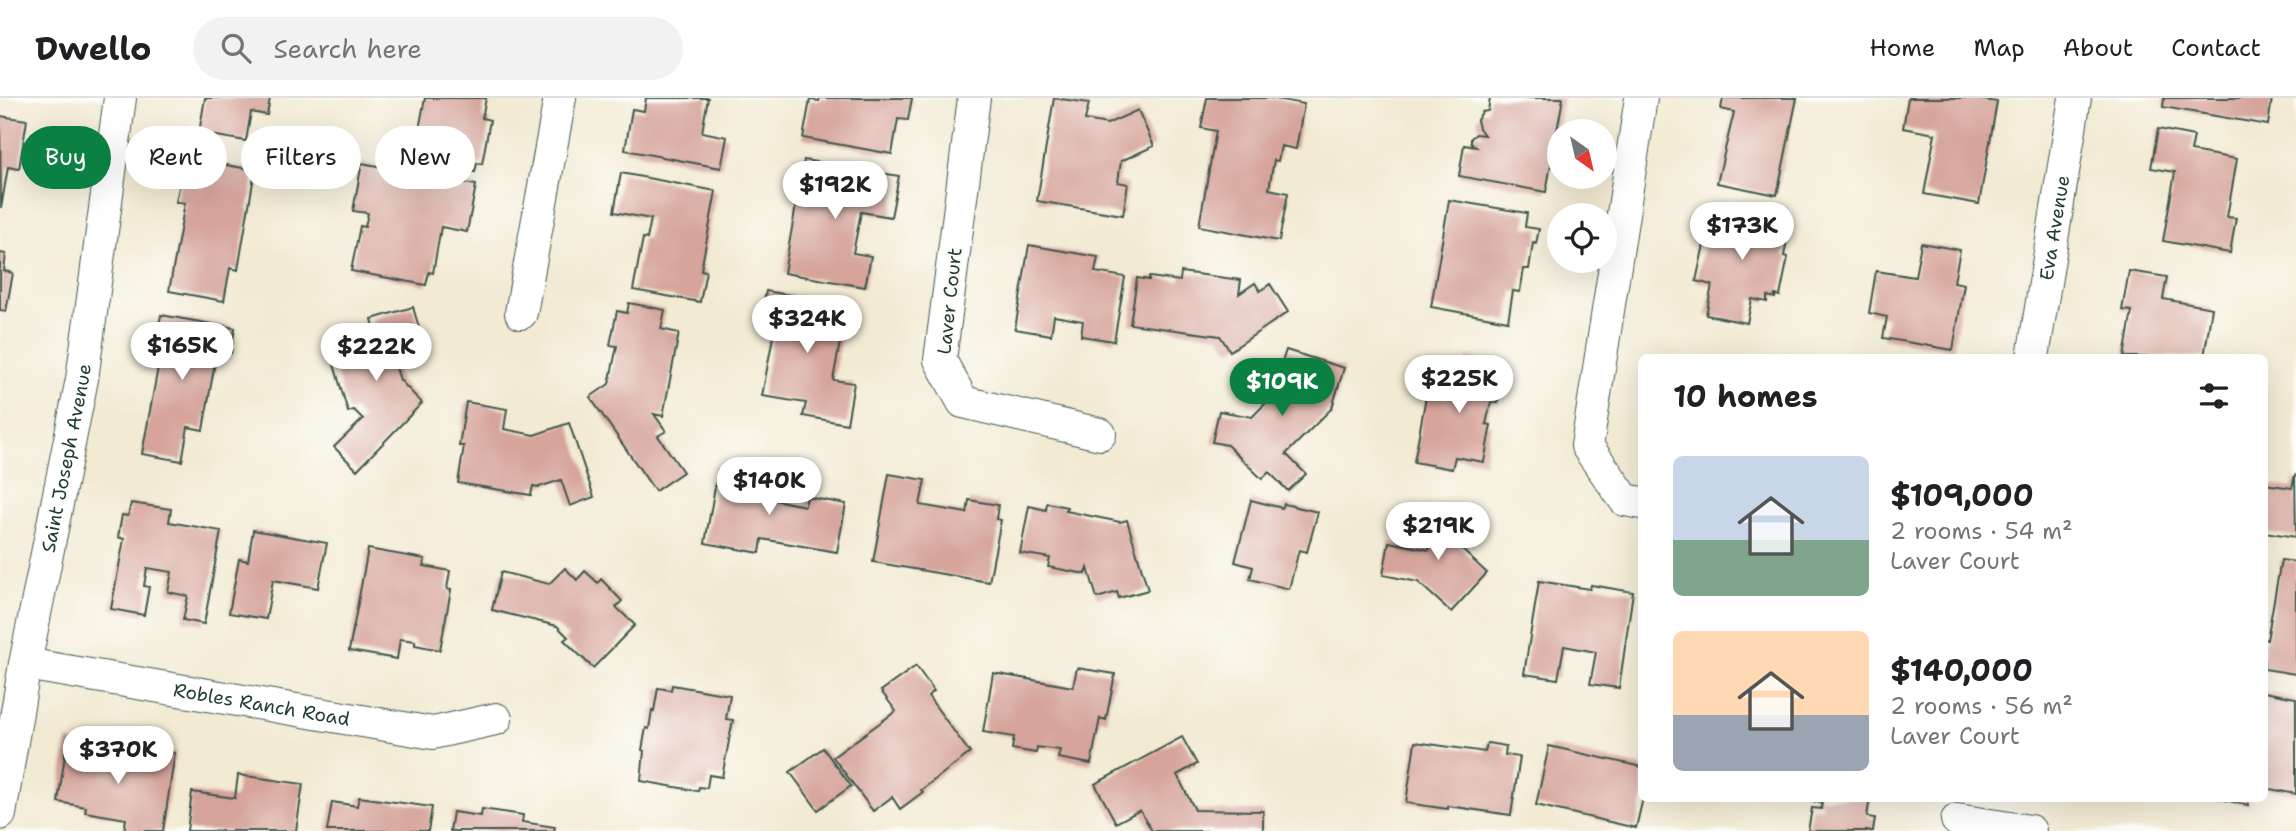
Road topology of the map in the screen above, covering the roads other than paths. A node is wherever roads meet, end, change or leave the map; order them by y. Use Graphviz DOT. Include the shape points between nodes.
graph roads {
  1 [pos="120,98"];
  2 [pos="560,98"];
  3 [pos="974,98"];
  4 [pos="1642,98"];
  5 [pos="2075,98"];
  6 [pos="520,313"];
  7 [pos="2033,354"];
  8 [pos="1100,434"];
  9 [pos="1638,502"];
  10 [pos="25,664"];
  11 [pos="496,719"];
  12 [pos="0,814"];
  13 [pos="1957,816"];
  14 [pos="2031,831"];
  1 -- 10 [label="street, Saint Joseph Avenue" via="82,379"];
  2 -- 6 [label="street"];
  3 -- 8 [label="street, Laver Court" via="940,360 963,402"];
  4 -- 9 [label="street" via="1587,446 1625,499"];
  5 -- 7 [label="street, Eva Avenue"];
  10 -- 11 [label="street, Robles Ranch Road" via="433,733"];
  10 -- 12 [label="street, Saint Joseph Avenue"];
  13 -- 14 [label="street"];
}
